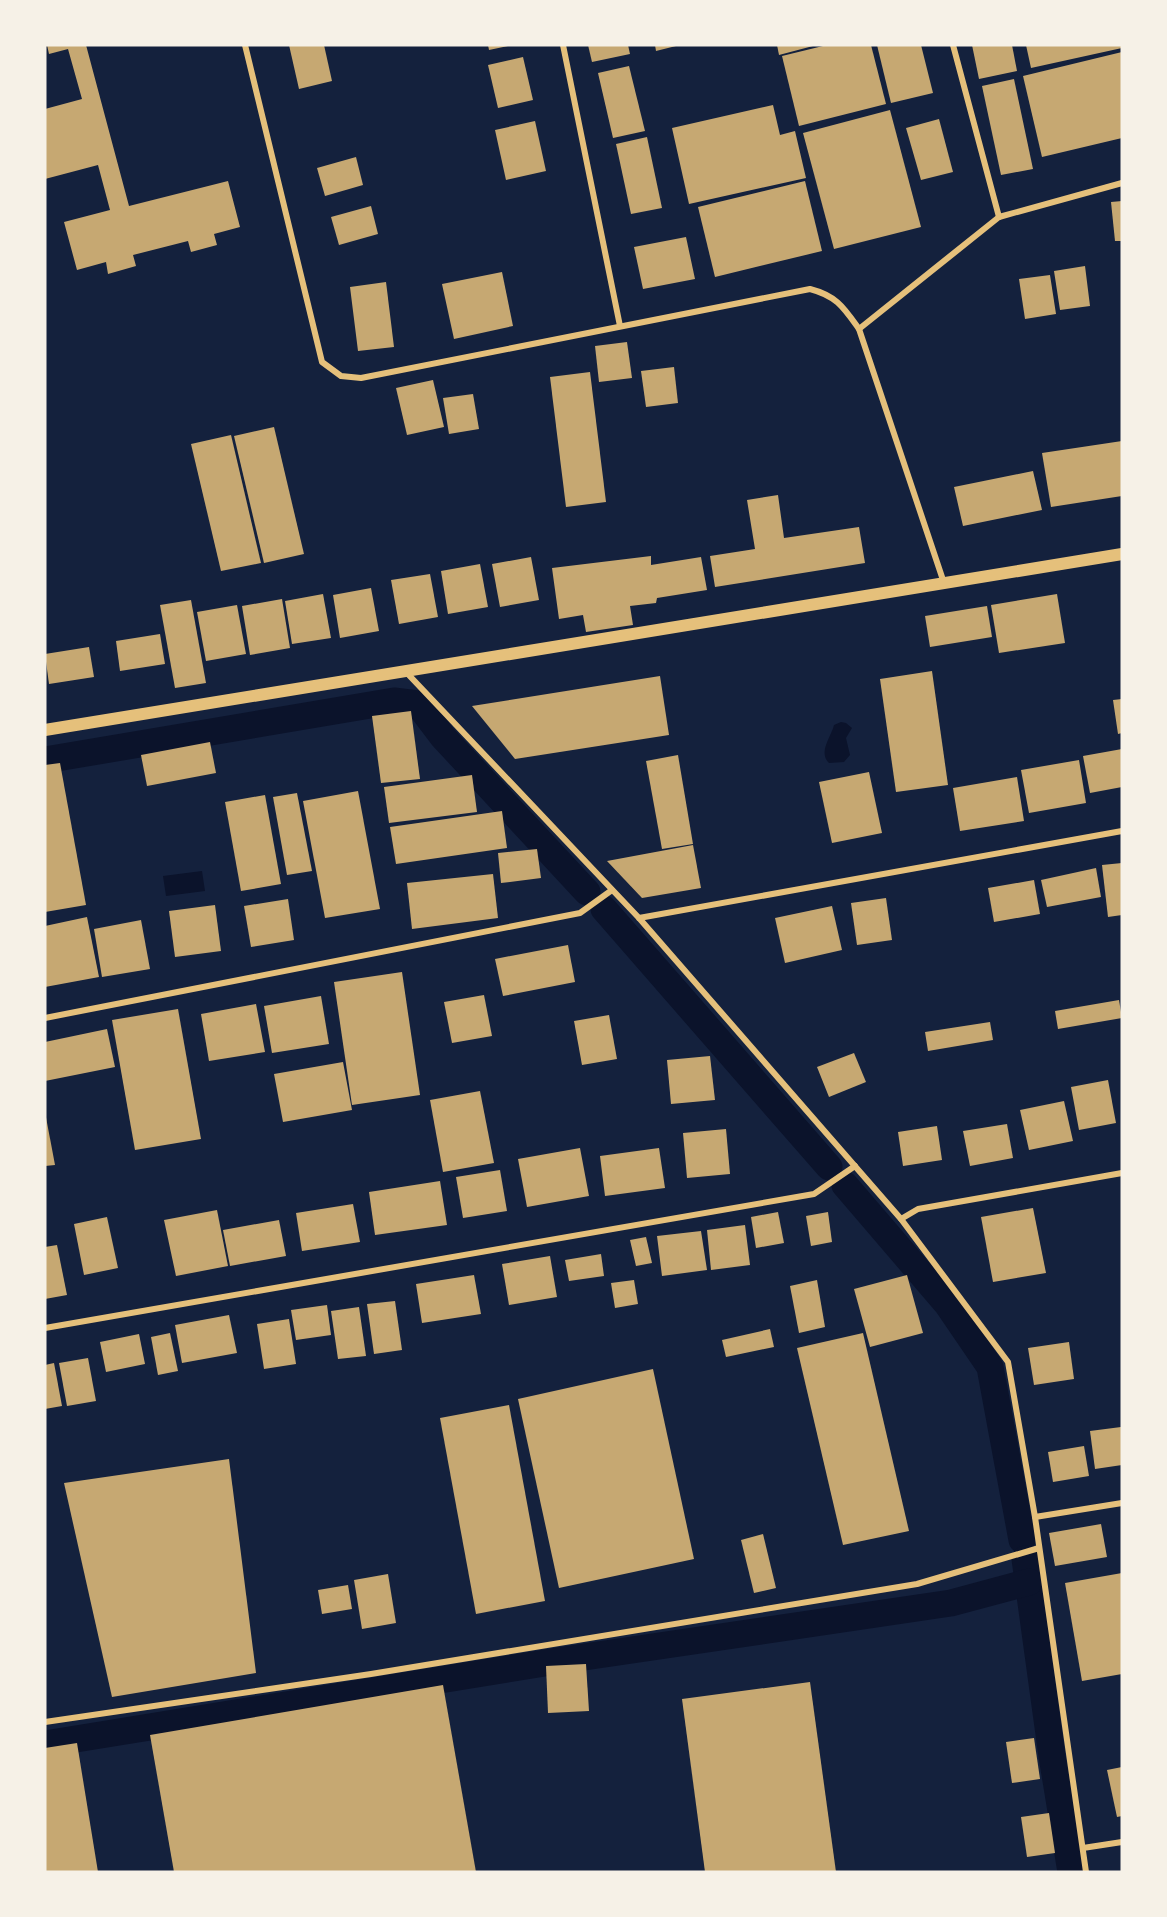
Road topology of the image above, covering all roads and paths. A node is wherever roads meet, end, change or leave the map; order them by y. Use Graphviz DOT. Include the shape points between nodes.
graph roads {
  1 [pos="245,45"];
  2 [pos="563,45"];
  3 [pos="953,45"];
  4 [pos="1122,183"];
  5 [pos="999,217"];
  6 [pos="620,326"];
  7 [pos="859,329"];
  8 [pos="1122,554"];
  9 [pos="944,583"];
  10 [pos="404,670"];
  11 [pos="45,730"];
  12 [pos="1122,831"];
  13 [pos="612,890"];
  14 [pos="639,918"];
  15 [pos="45,1018"];
  16 [pos="855,1166"];
  17 [pos="1122,1173"];
  18 [pos="901,1219"];
  19 [pos="45,1328"];
  20 [pos="1122,1503"];
  21 [pos="1035,1517"];
  22 [pos="1039,1548"];
  23 [pos="45,1722"];
  24 [pos="1122,1842"];
  25 [pos="1083,1848"];
  26 [pos="1086,1872"];
  1 -- 6 [label="street" via="322,362 341,375 361,378"];
  2 -- 6 [label="street"];
  3 -- 5 [label="street"];
  4 -- 5 [label="street"];
  5 -- 7 [label="street"];
  6 -- 7 [label="street" via="810,289 841,304"];
  7 -- 9 [label="street"];
  8 -- 9 [label="main road"];
  9 -- 10 [label="main road"];
  10 -- 11 [label="main road"];
  10 -- 13 [label="street"];
  12 -- 14 [label="street"];
  13 -- 14 [label="street"];
  13 -- 15 [label="street" via="580,913"];
  14 -- 16 [label="street"];
  16 -- 18 [label="street"];
  16 -- 19 [label="street" via="814,1194"];
  17 -- 18 [label="street" via="918,1209"];
  18 -- 21 [label="street" via="1008,1362"];
  20 -- 21 [label="street"];
  21 -- 22 [label="street"];
  22 -- 23 [label="street" via="917,1584 371,1674"];
  22 -- 25 [label="street"];
  24 -- 25 [label="street"];
  25 -- 26 [label="street"];
}
